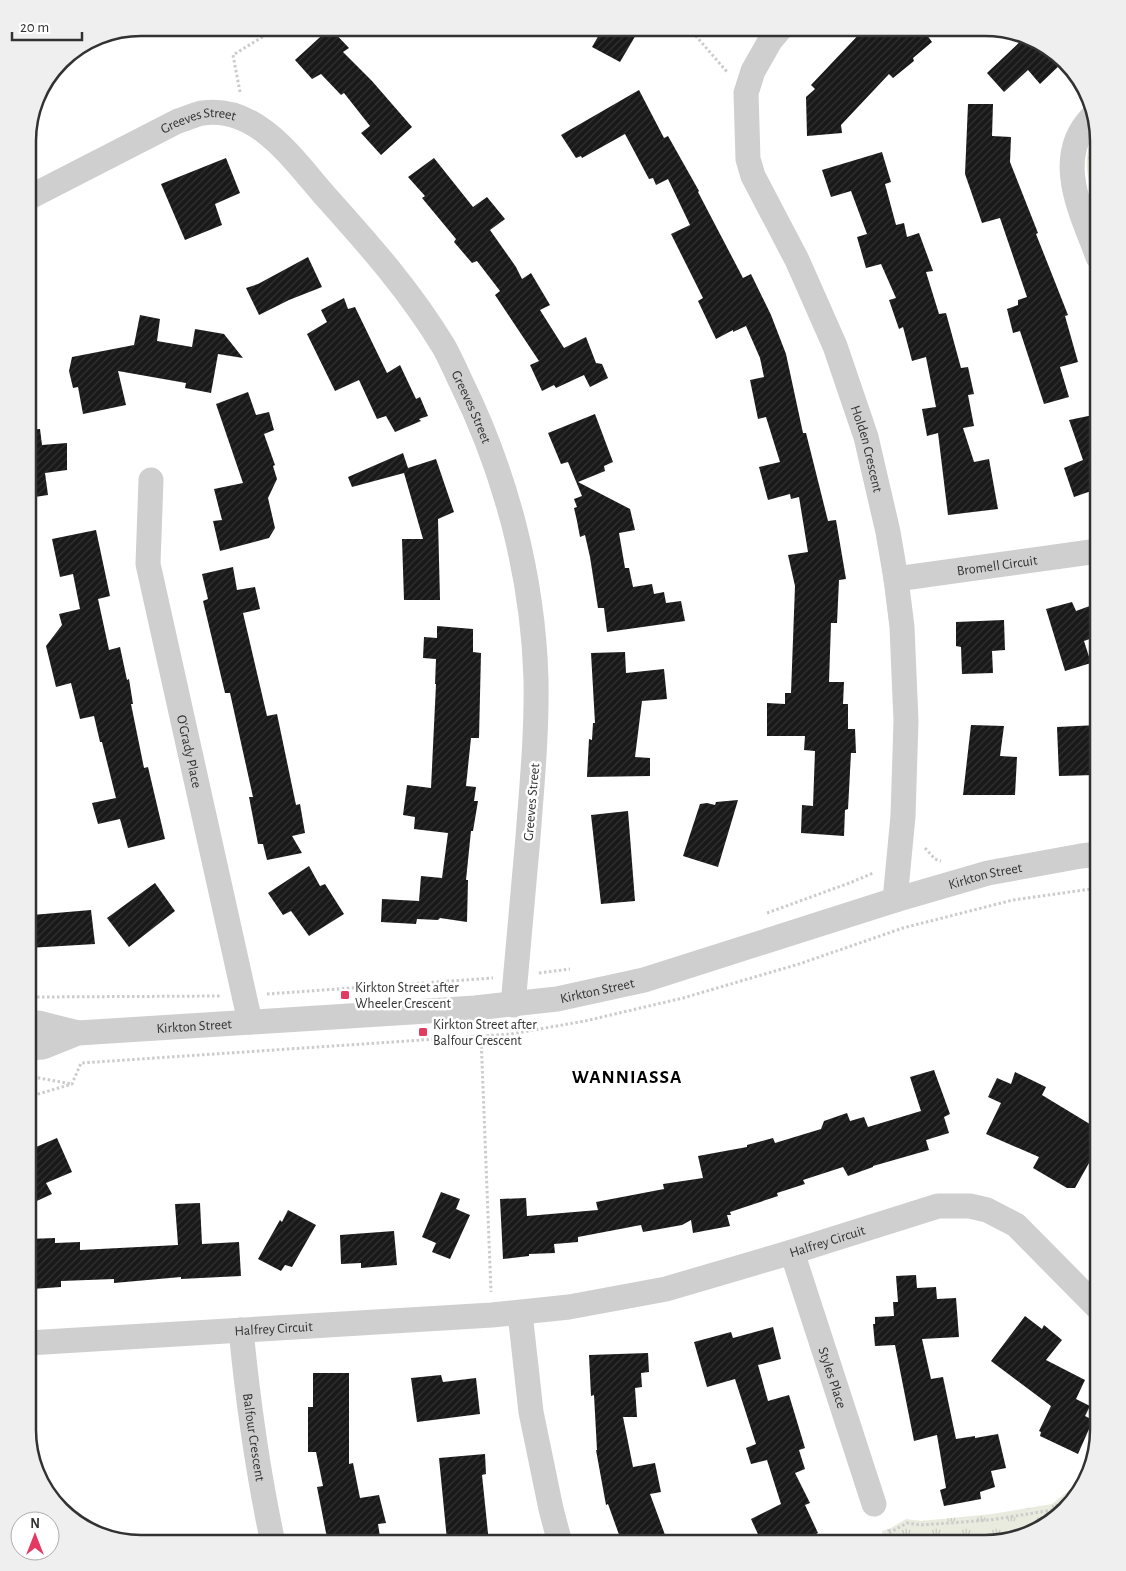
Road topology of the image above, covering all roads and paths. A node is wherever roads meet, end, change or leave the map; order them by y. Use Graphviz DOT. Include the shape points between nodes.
graph roads {
  1 [pos="263,36"];
  2 [pos="696,36"];
  3 [pos="774,36"];
  4 [pos="746,93"];
  5 [pos="245,120"];
  6 [pos="1088,121"];
  7 [pos="36,194"];
  8 [pos="1090,235"];
  9 [pos="151,480"];
  10 [pos="1090,552"];
  11 [pos="896,580"];
  12 [pos="1090,855"];
  13 [pos="873,866"];
  14 [pos="895,900"];
  15 [pos="762,915"];
  16 [pos="572,969"];
  17 [pos="555,971"];
  18 [pos="493,978"];
  19 [pos="265,995"];
  20 [pos="214,996"];
  21 [pos="36,997"];
  22 [pos="513,1005"];
  23 [pos="250,1022"];
  24 [pos="36,1023"];
  25 [pos="78,1033"];
  26 [pos="481,1036"];
  27 [pos="36,1047"];
  28 [pos="36,1077"];
  29 [pos="72,1084"];
  30 [pos="792,1252"];
  31 [pos="1090,1300"];
  32 [pos="520,1313"];
  33 [pos="492,1315"];
  34 [pos="242,1330"];
  35 [pos="36,1343"];
  36 [pos="874,1504"];
  37 [pos="1052,1510"];
  38 [pos="272,1535"];
  39 [pos="558,1535"];
  40 [pos="889,1535"];
  1 -- 5 [label="path" via="233,55"];
  2 -- 4 [label="path"];
  3 -- 4 [label="street, Holden Crescent" via="753,71"];
  4 -- 11 [label="street, Holden Crescent" via="750,168 797,260 835,346 866,437"];
  5 -- 7 [label="street, Greeves Street" via="228,114 202,113 178,121"];
  5 -- 22 [label="street, Greeves Street" via="274,139 404,287 444,348 478,416 504,488 523,563 536,680 535,759"];
  6 -- 8 [label="street" via="1073,153 1071,173"];
  9 -- 23 [label="street, O'Grady Place" via="148,564"];
  10 -- 11 [label="street, Bromell Circuit"];
  11 -- 14 [label="street, Holden Crescent" via="902,627 906,721 903,816"];
  12 -- 14 [label="street, Kirkton Street" via="988,873"];
  13 -- 15 [label="path" via="873,873"];
  14 -- 22 [label="street, Kirkton Street" via="644,980"];
  16 -- 17 [label="path"];
  18 -- 19 [label="path"];
  20 -- 21 [label="path"];
  22 -- 23 [label="street, Kirkton Street"];
  23 -- 25 [label="street, Kirkton Street"];
  24 -- 25 [label="street, Kirkton Street"];
  25 -- 27 [label="street, Kirkton Street"];
  26 -- 33 [label="path"];
  28 -- 29 [label="path"];
  30 -- 31 [label="street, Halfrey Circuit" via="938,1206 970,1206 1016,1225"];
  30 -- 32 [label="street, Halfrey Circuit" via="666,1289"];
  30 -- 36 [label="street, Styles Place"];
  32 -- 33 [label="street, Halfrey Circuit"];
  32 -- 39 [label="street" via="531,1412"];
  33 -- 34 [label="street, Halfrey Circuit"];
  34 -- 35 [label="street, Halfrey Circuit"];
  34 -- 38 [label="street, Balfour Crescent" via="246,1386"];
  37 -- 40 [label="path" via="990,1520 921,1525 907,1523 889,1531"];
}
